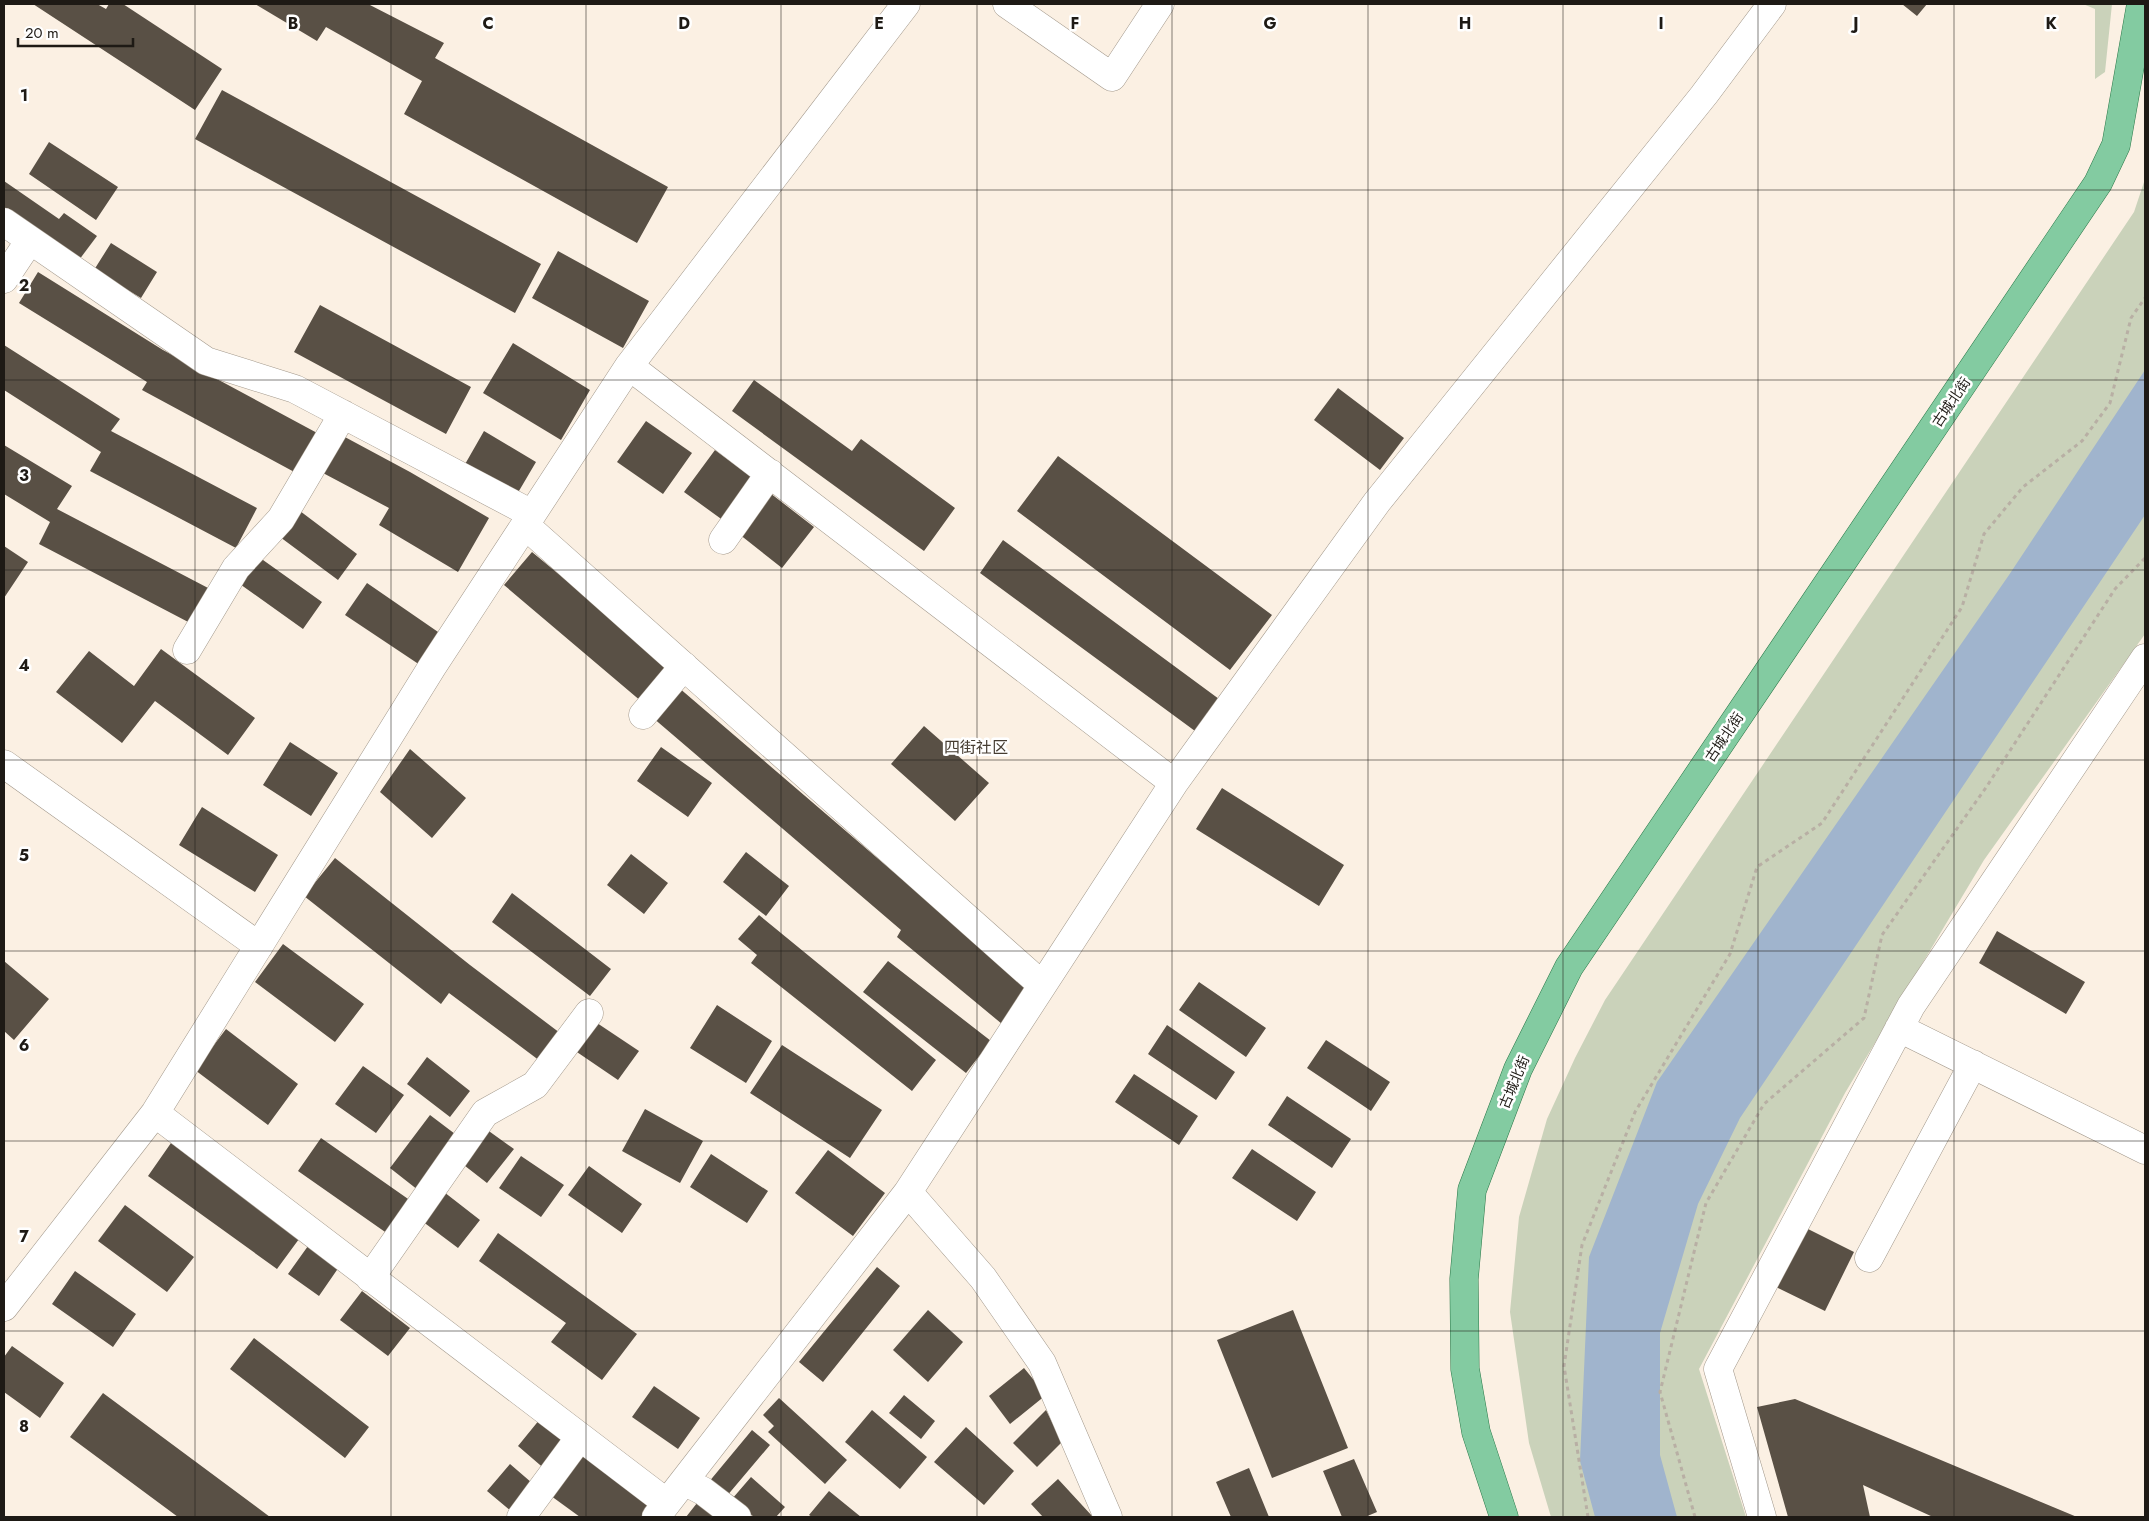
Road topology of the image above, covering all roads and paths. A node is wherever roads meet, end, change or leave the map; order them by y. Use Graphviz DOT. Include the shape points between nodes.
graph roads {
  1 [pos="906,4"];
  2 [pos="1007,4"];
  3 [pos="1160,4"];
  4 [pos="1772,4"];
  5 [pos="2140,4"];
  6 [pos="2139,53"];
  7 [pos="4,222"];
  8 [pos="30,240"];
  9 [pos="4,279"];
  10 [pos="2145,298"];
  11 [pos="629,366"];
  12 [pos="343,414"];
  13 [pos="770,473"];
  14 [pos="528,519"];
  15 [pos="723,540"];
  16 [pos="2145,558"];
  17 [pos="186,650"];
  18 [pos="2145,658"];
  19 [pos="684,666"];
  20 [pos="643,715"];
  21 [pos="4,764"];
  22 [pos="1174,783"];
  23 [pos="259,946"];
  24 [pos="1042,985"];
  25 [pos="589,1013"];
  26 [pos="1899,1028"];
  27 [pos="1973,1064"];
  28 [pos="155,1113"];
  29 [pos="2145,1150"];
  30 [pos="908,1192"];
  31 [pos="1869,1258"];
  32 [pos="370,1278"];
  33 [pos="4,1307"];
  34 [pos="580,1437"];
  35 [pos="684,1481"];
  36 [pos="662,1510"];
  37 [pos="521,1517"];
  38 [pos="736,1517"];
  39 [pos="1108,1517"];
  40 [pos="1504,1517"];
  41 [pos="1588,1517"];
  42 [pos="1695,1517"];
  43 [pos="1762,1517"];
  1 -- 11 [label="street"];
  2 -- 3 [label="street" via="1112,77"];
  4 -- 22 [label="street" via="1704,95 1377,502"];
  5 -- 6 [label="main road, 古城北街"];
  6 -- 40 [label="main road, 古城北街" via="2116,145 2098,183 1569,967 1518,1069 1472,1190 1464,1279 1465,1369 1476,1432"];
  7 -- 8 [label="street"];
  8 -- 9 [label="street"];
  8 -- 12 [label="street" via="206,361 295,389"];
  10 -- 41 [label="path" via="2131,318 2110,403 2082,441 2024,487 1984,534 1962,607 1822,823 1757,867 1730,954 1635,1112 1582,1245 1564,1366"];
  11 -- 13 [label="street"];
  11 -- 14 [label="street"];
  12 -- 14 [label="street"];
  12 -- 17 [label="street" via="280,519 236,568"];
  13 -- 15 [label="street"];
  13 -- 22 [label="street"];
  14 -- 19 [label="street"];
  14 -- 23 [label="street"];
  16 -- 42 [label="path" via="2115,589 1987,786 1882,935 1864,1018 1764,1104 1706,1203 1660,1392"];
  18 -- 26 [label="street"];
  19 -- 20 [label="street"];
  19 -- 24 [label="street"];
  21 -- 23 [label="street"];
  22 -- 24 [label="street"];
  23 -- 28 [label="street"];
  24 -- 30 [label="street"];
  25 -- 32 [label="street" via="535,1085 485,1113"];
  26 -- 27 [label="street"];
  26 -- 43 [label="street" via="1718,1369"];
  27 -- 29 [label="street"];
  27 -- 31 [label="street"];
  28 -- 32 [label="street"];
  28 -- 33 [label="street"];
  30 -- 35 [label="street"];
  30 -- 39 [label="street" via="982,1278 1042,1363"];
  32 -- 34 [label="street"];
  34 -- 36 [label="street"];
  34 -- 37 [label="street"];
  35 -- 36 [label="street"];
  35 -- 38 [label="street" via="703,1491"];
}
